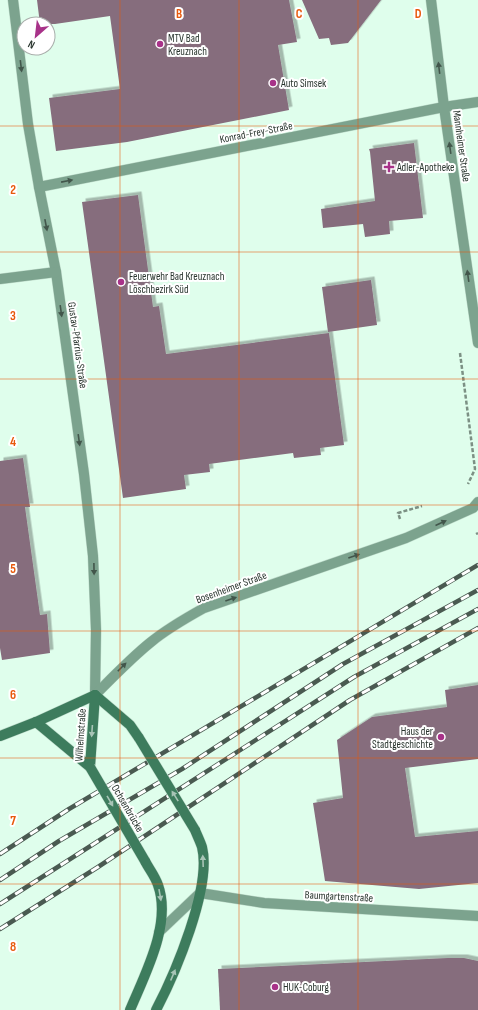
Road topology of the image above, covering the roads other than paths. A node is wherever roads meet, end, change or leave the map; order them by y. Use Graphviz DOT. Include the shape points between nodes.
graph roads {
  1 [pos="13,0"];
  2 [pos="431,0"];
  3 [pos="478,102"];
  4 [pos="444,107"];
  5 [pos="39,187"];
  6 [pos="56,272"];
  7 [pos="0,279"];
  8 [pos="478,343"];
  9 [pos="478,502"];
  10 [pos="94,695"];
  11 [pos="36,722"];
  12 [pos="0,736"];
  13 [pos="90,768"];
  14 [pos="200,893"];
  15 [pos="478,916"];
  16 [pos="159,932"];
  17 [pos="130,1010"];
  18 [pos="156,1010"];
  1 -- 5 [label="street, Gustav-Pfarrius-Straße, one-way" via="28,124"];
  4 -- 2 [label="street, Mannheimer Straße, one-way"];
  3 -- 4 [label="street, Konrad-Frey-Straße"];
  5 -- 4 [label="street, Konrad-Frey-Straße, one-way"];
  8 -- 4 [label="street, Mannheimer Straße, one-way"];
  5 -- 6 [label="street, Gustav-Pfarrius-Straße, one-way"];
  6 -- 7 [label="street"];
  6 -- 10 [label="street, Gustav-Pfarrius-Straße, one-way" via="93,556 96,630"];
  10 -- 9 [label="street, Bosenheimer Straße, one-way" via="152,641 204,608 406,538 473,508"];
  10 -- 11 [label="main road, Bosenheimer Straße"];
  10 -- 13 [label="main road, Wilhelmstraße, one-way"];
  14 -- 10 [label="main road, Wilhelmstraße, one-way, bridge" via="203,873 202,847 195,830 130,725"];
  11 -- 12 [label="main road, Bosenheimer Straße"];
  11 -- 13 [label="main road, Wilhelmstraße"];
  13 -- 16 [label="main road, Ochsenbrücke, one-way, bridge" via="159,887 162,918"];
  14 -- 15 [label="street, Baumgartenstraße" via="264,903"];
  14 -- 16 [label="street"];
  18 -- 14 [label="main road, one-way" via="181,955"];
  16 -- 17 [label="main road"];
}
